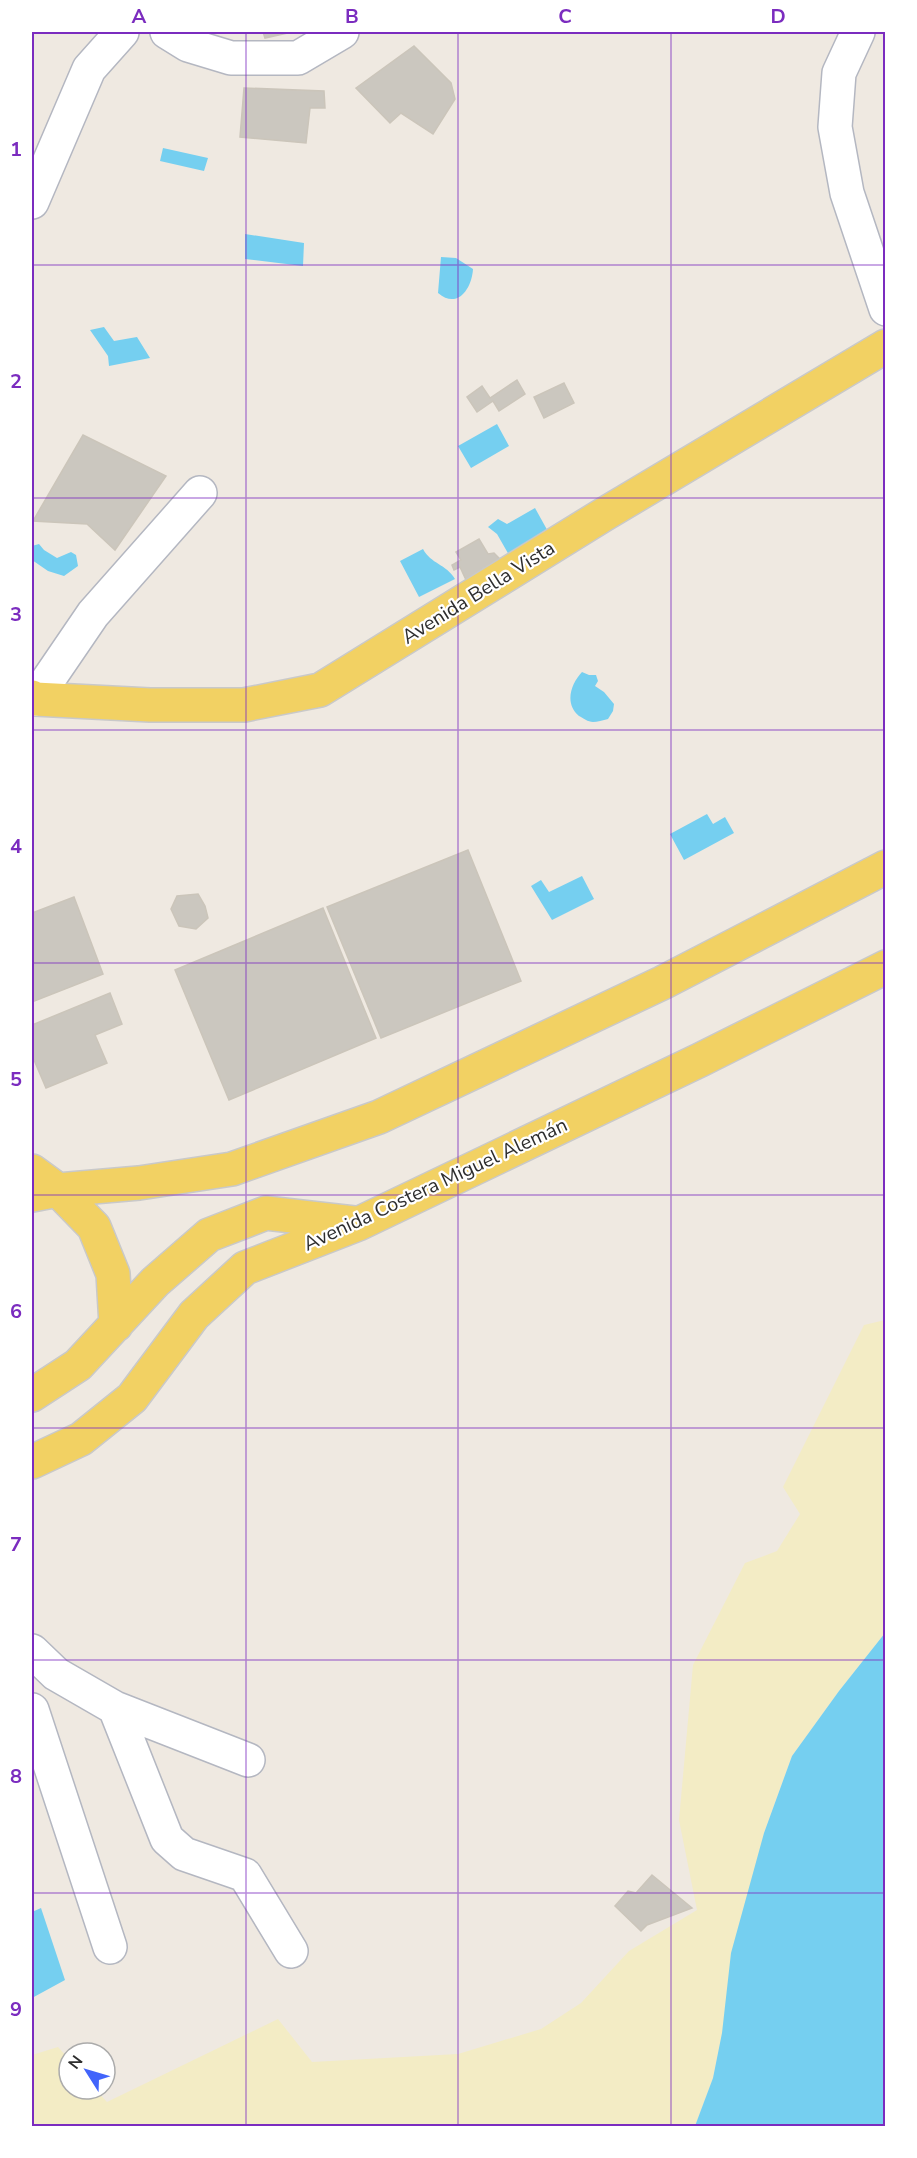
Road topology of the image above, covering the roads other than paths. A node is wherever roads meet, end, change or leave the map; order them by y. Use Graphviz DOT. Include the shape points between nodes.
graph roads {
  1 [pos="122,32"];
  2 [pos="167,32"];
  3 [pos="342,32"];
  4 [pos="858,32"];
  5 [pos="32,202"];
  6 [pos="885,309"];
  7 [pos="885,346"];
  8 [pos="200,493"];
  9 [pos="33,698"];
  10 [pos="885,867"];
  11 [pos="885,967"];
  12 [pos="32,1171"];
  13 [pos="45,1192"];
  14 [pos="358,1224"];
  15 [pos="116,1325"];
  16 [pos="32,1395"];
  17 [pos="32,1462"];
  18 [pos="32,1651"];
  19 [pos="115,1708"];
  20 [pos="32,1710"];
  21 [pos="248,1760"];
  22 [pos="110,1947"];
  23 [pos="291,1951"];
  1 -- 5 [label="street" via="89,69"];
  2 -- 3 [label="street" via="188,45 231,58 298,58"];
  4 -- 6 [label="street" via="839,72 834,127 847,193"];
  7 -- 9 [label="main road, Avenida Bella Vista" via="603,514 320,690 244,705 150,705"];
  8 -- 9 [label="street" via="93,614"];
  10 -- 13 [label="main road" via="662,983 379,1117 232,1169"];
  11 -- 14 [label="main road, Avenida Costera Miguel Alemán"];
  12 -- 13 [label="main road"];
  13 -- 15 [label="main road" via="94,1227 113,1274"];
  14 -- 15 [label="main road" via="266,1213 208,1235 155,1282"];
  14 -- 17 [label="main road, Avenida Costera Miguel Alemán" via="245,1268 194,1315 132,1398 81,1439"];
  15 -- 16 [label="main road" via="78,1365"];
  18 -- 19 [label="street" via="56,1674"];
  19 -- 21 [label="street"];
  19 -- 23 [label="street" via="166,1839 184,1854 245,1875"];
  20 -- 22 [label="street"];
}
